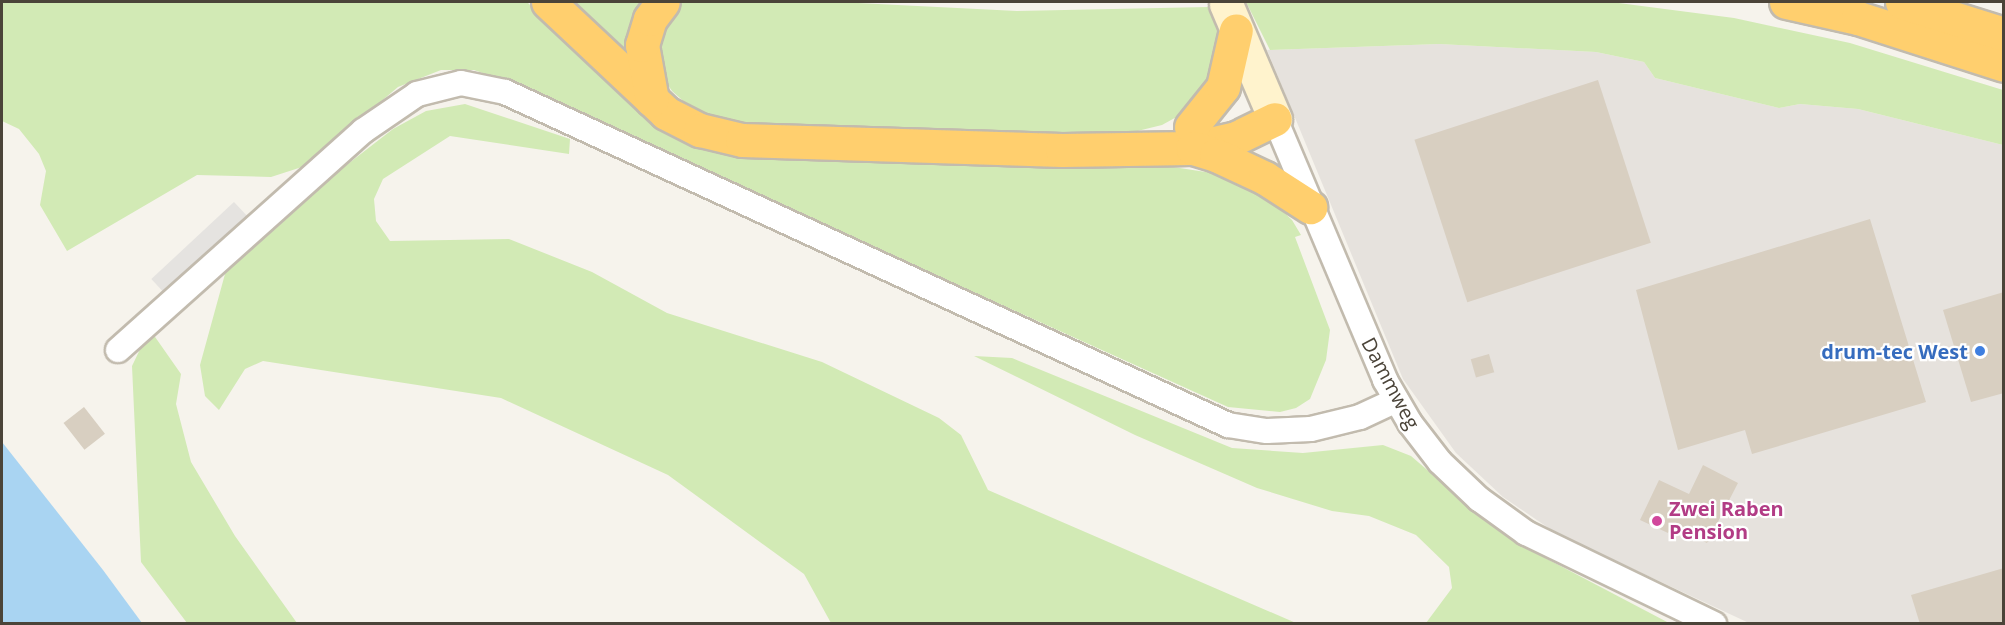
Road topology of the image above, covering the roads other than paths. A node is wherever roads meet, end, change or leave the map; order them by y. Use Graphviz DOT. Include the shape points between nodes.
graph roads {
  1 [pos="548,2"];
  2 [pos="663,2"];
  3 [pos="1786,2"];
  4 [pos="1902,2"];
  5 [pos="1231,17"];
  6 [pos="2004,34"];
  7 [pos="2004,65"];
  8 [pos="652,100"];
  9 [pos="1275,119"];
  10 [pos="1191,137"];
  11 [pos="1310,207"];
  12 [pos="118,350"];
  13 [pos="1396,400"];
  14 [pos="1714,624"];
  1 -- 8 [label="highway"];
  2 -- 8 [label="highway" via="650,19 642,45"];
  3 -- 7 [label="highway" via="1869,21"];
  4 -- 6 [label="highway"];
  5 -- 9 [label="street, Dammweg"];
  5 -- 10 [label="highway" via="1223,87"];
  8 -- 10 [label="highway" via="682,123 700,130 770,143 1062,150 1142,147"];
  9 -- 10 [label="highway" via="1243,116"];
  9 -- 11 [label="street, Dammweg"];
  10 -- 11 [label="highway"];
  11 -- 13 [label="street, Dammweg"];
  12 -- 13 [label="street" via="363,131 417,94 461,83 505,92 1228,425 1267,431 1311,429 1353,420"];
  13 -- 14 [label="street, Dammweg" via="1440,462 1501,516 1605,574"];
}
